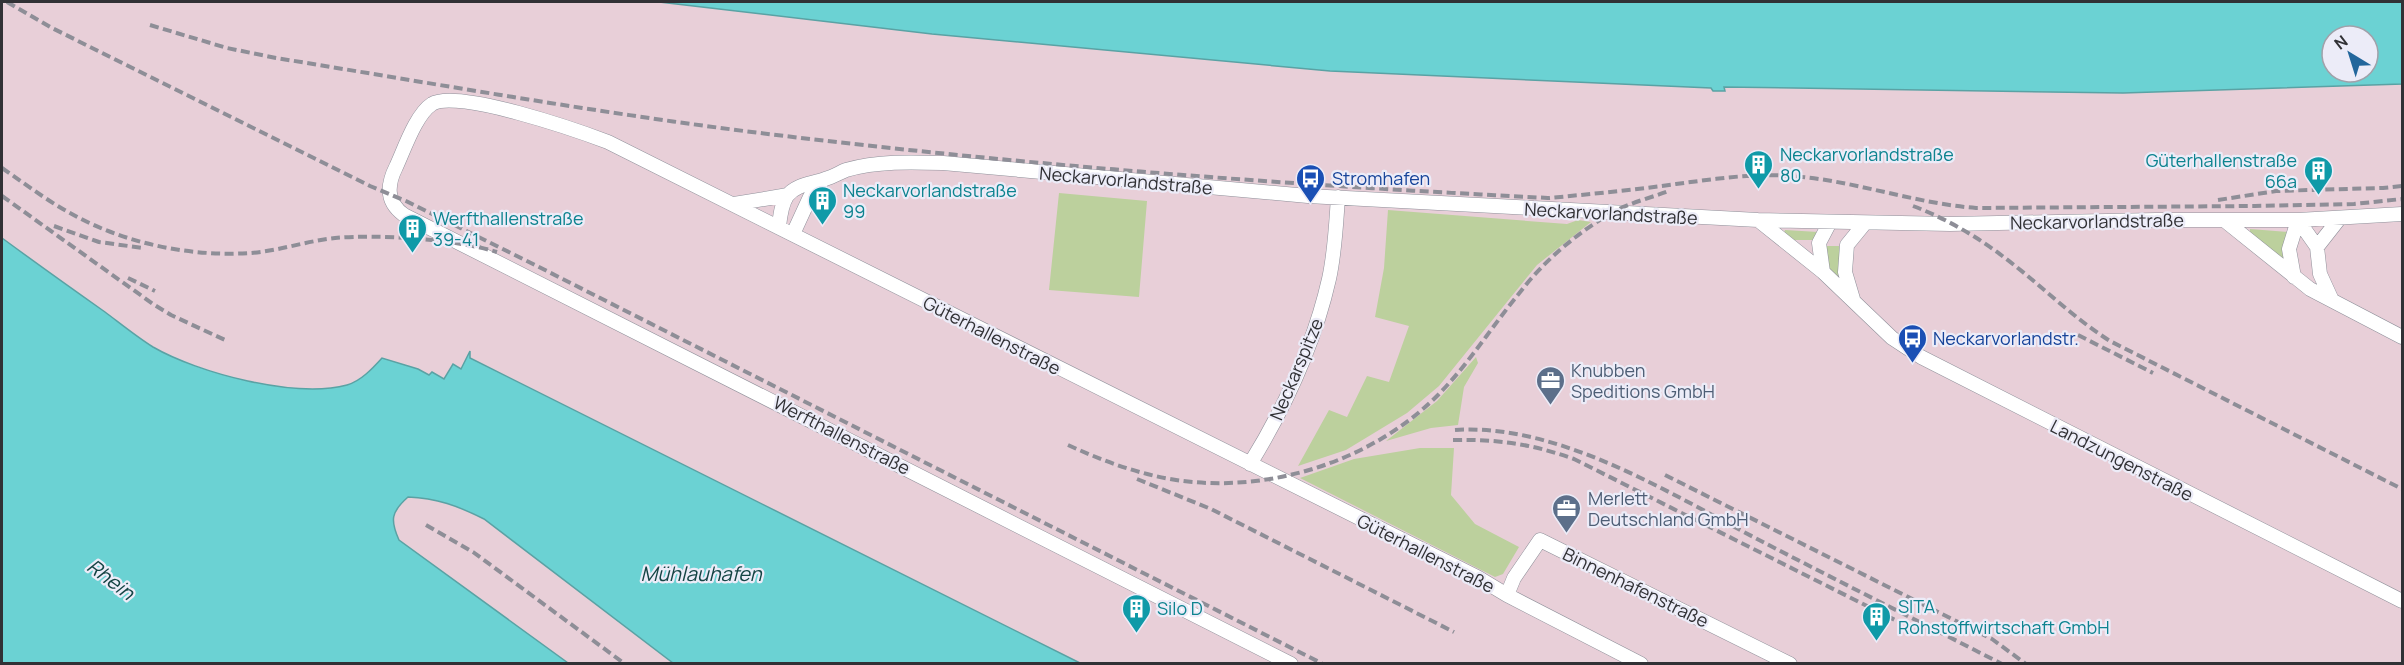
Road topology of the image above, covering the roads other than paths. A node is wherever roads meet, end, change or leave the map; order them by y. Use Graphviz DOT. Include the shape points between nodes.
graph roads {
  1 [pos="823,180"];
  2 [pos="788,195"];
  3 [pos="1338,197"];
  4 [pos="734,204"];
  5 [pos="394,206"];
  6 [pos="2403,214"];
  7 [pos="2339,219"];
  8 [pos="1758,220"];
  9 [pos="2224,220"];
  10 [pos="2298,220"];
  11 [pos="1830,222"];
  12 [pos="1866,223"];
  13 [pos="779,227"];
  14 [pos="794,234"];
  15 [pos="1846,244"];
  16 [pos="2317,247"];
  17 [pos="1823,272"];
  18 [pos="2294,277"];
  19 [pos="2331,298"];
  20 [pos="1854,301"];
  21 [pos="2403,337"];
  22 [pos="1250,464"];
  23 [pos="1506,595"];
  24 [pos="2403,601"];
  25 [pos="1291,663"];
  26 [pos="1641,663"];
  27 [pos="1790,663"];
  1 -- 2 [label="street, Neckarvorlandstraße"];
  1 -- 3 [label="street, Neckarvorlandstraße" via="882,164 943,163"];
  1 -- 14 [label="street" via="810,197"];
  2 -- 4 [label="street, Neckarvorlandstraße"];
  2 -- 13 [label="street"];
  3 -- 8 [label="street, Neckarvorlandstraße"];
  3 -- 22 [label="street, Neckarspitze" via="1329,278 1312,339"];
  4 -- 5 [label="street, Güterhallenstraße" via="608,142 560,124 509,110 443,100 425,110 389,181"];
  4 -- 13 [label="street, Güterhallenstraße"];
  5 -- 25 [label="street, Werfthallenstraße" via="404,215"];
  6 -- 7 [label="street, Neckarvorlandstraße"];
  7 -- 10 [label="street, Neckarvorlandstraße"];
  7 -- 16 [label="street"];
  8 -- 11 [label="street, Neckarvorlandstraße"];
  8 -- 17 [label="street, Landzungenstraße"];
  9 -- 10 [label="street, Neckarvorlandstraße"];
  9 -- 12 [label="street, Neckarvorlandstraße"];
  9 -- 18 [label="street"];
  10 -- 16 [label="street"];
  10 -- 18 [label="street" via="2289,249"];
  11 -- 12 [label="street, Neckarvorlandstraße"];
  11 -- 15 [label="street"];
  11 -- 17 [label="street" via="1819,243"];
  12 -- 15 [label="street"];
  13 -- 14 [label="street, Güterhallenstraße"];
  14 -- 22 [label="street, Güterhallenstraße"];
  15 -- 20 [label="street, Landzungenstraße" via="1845,272"];
  16 -- 19 [label="street" via="2320,274"];
  17 -- 20 [label="street, Landzungenstraße"];
  18 -- 19 [label="street"];
  19 -- 21 [label="street"];
  20 -- 24 [label="street, Landzungenstraße" via="1892,338 1921,357"];
  22 -- 23 [label="street, Güterhallenstraße"];
  23 -- 26 [label="street, Güterhallenstraße"];
  23 -- 27 [label="street, Binnenhafenstraße" via="1540,540"];
}
